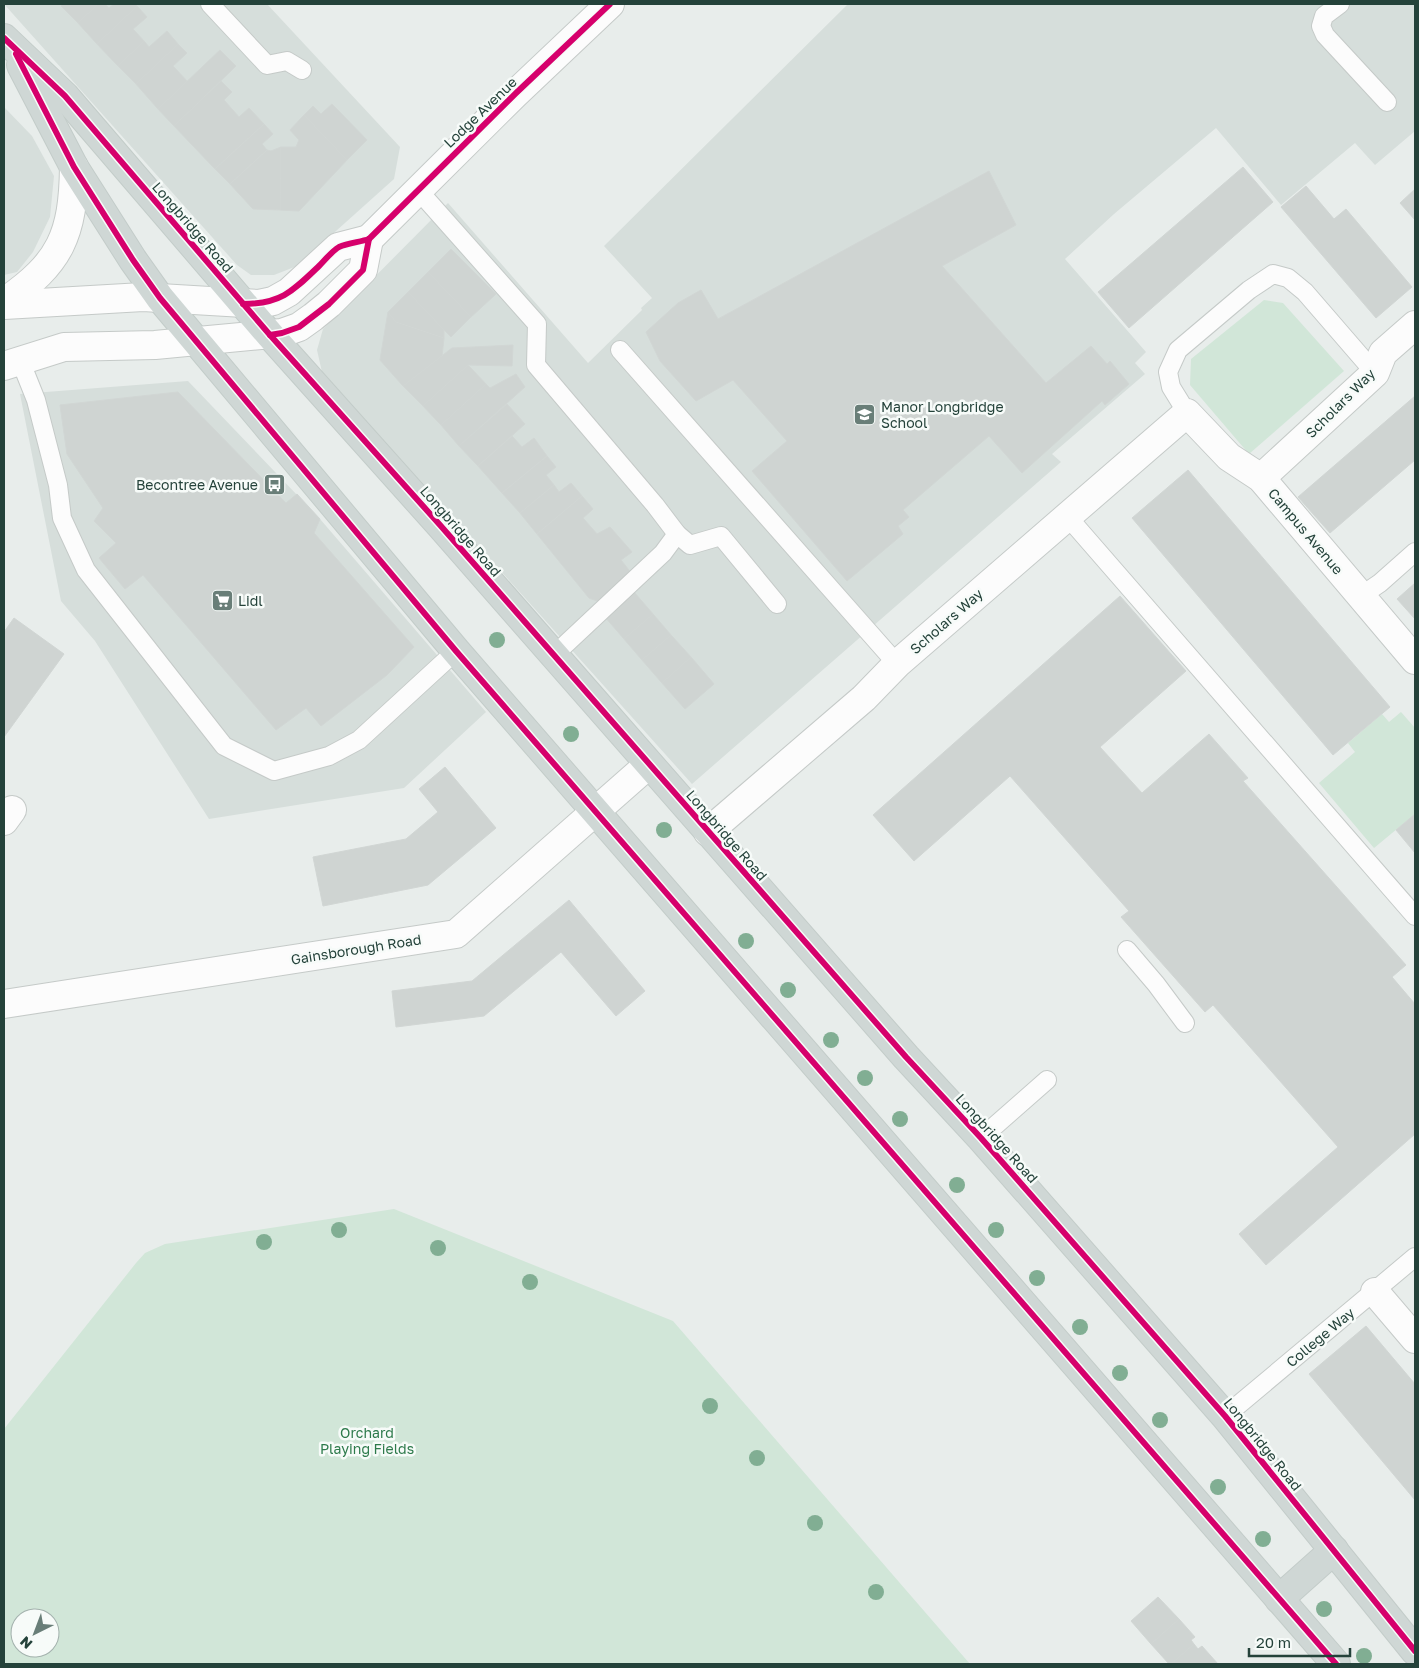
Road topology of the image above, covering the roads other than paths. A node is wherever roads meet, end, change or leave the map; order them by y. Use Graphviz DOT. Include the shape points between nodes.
graph roads {
  1 [pos="210,4"];
  2 [pos="610,4"];
  3 [pos="1340,4"];
  4 [pos="7,42"];
  5 [pos="302,70"];
  6 [pos="1387,102"];
  7 [pos="74,166"];
  8 [pos="418,190"];
  9 [pos="369,239"];
  10 [pos="160,298"];
  11 [pos="4,303"];
  12 [pos="242,304"];
  13 [pos="1415,325"];
  14 [pos="270,335"];
  15 [pos="196,341"];
  16 [pos="620,350"];
  17 [pos="12,362"];
  18 [pos="1374,373"];
  19 [pos="1187,413"];
  20 [pos="1261,478"];
  21 [pos="1067,516"];
  22 [pos="678,534"];
  23 [pos="1415,552"];
  24 [pos="1361,596"];
  25 [pos="777,604"];
  26 [pos="456,651"];
  27 [pos="553,656"];
  28 [pos="1415,660"];
  29 [pos="897,664"];
  30 [pos="648,765"];
  31 [pos="596,811"];
  32 [pos="708,832"];
  33 [pos="1415,916"];
  34 [pos="1127,950"];
  35 [pos="4,1004"];
  36 [pos="1185,1023"];
  37 [pos="1048,1080"];
  38 [pos="981,1138"];
  39 [pos="1415,1257"];
  40 [pos="1375,1292"];
  41 [pos="1415,1339"];
  42 [pos="1225,1416"];
  43 [pos="1334,1550"];
  44 [pos="1279,1599"];
  45 [pos="1415,1651"];
  46 [pos="1336,1664"];
  1 -- 5 [label="lane" via="267,65 287,61"];
  2 -- 8 [label="street, Lodge Avenue"];
  3 -- 6 [label="lane" via="1324,16 1321,26 1325,35"];
  4 -- 7 [label="main road, Longbridge Road"];
  4 -- 12 [label="main road, Longbridge Road" via="65,96"];
  7 -- 10 [label="main road, Longbridge Road"];
  7 -- 11 [label="street" via="72,206 60,246 37,276"];
  8 -- 9 [label="street, Lodge Avenue"];
  8 -- 22 [label="lane" via="537,324 536,365"];
  9 -- 12 [label="street" via="338,247 289,292 273,301"];
  9 -- 14 [label="street" via="363,270 329,304 299,327"];
  10 -- 11 [label="street"];
  10 -- 12 [label="street"];
  10 -- 15 [label="main road, Longbridge Road"];
  12 -- 14 [label="main road, Longbridge Road"];
  13 -- 18 [label="street, Scholars Way" via="1383,352"];
  14 -- 15 [label="street"];
  14 -- 27 [label="main road, Longbridge Road"];
  15 -- 17 [label="street" via="64,347"];
  15 -- 26 [label="main road, Longbridge Road"];
  16 -- 29 [label="lane"];
  17 -- 26 [label="lane" via="36,400 58,485 62,518 86,570 224,746 274,771 329,756 359,740"];
  18 -- 19 [label="lane" via="1305,292 1288,278 1272,274 1178,350 1168,372 1171,388"];
  18 -- 20 [label="street, Scholars Way"];
  19 -- 20 [label="street, Campus Avenue" via="1228,457"];
  19 -- 21 [label="street, Scholars Way"];
  20 -- 24 [label="street, Campus Avenue"];
  21 -- 29 [label="street, Scholars Way"];
  21 -- 33 [label="lane"];
  22 -- 25 [label="lane" via="690,545 721,536"];
  22 -- 27 [label="lane" via="663,553"];
  23 -- 24 [label="lane"];
  24 -- 28 [label="street, Campus Avenue"];
  26 -- 31 [label="main road, Longbridge Road"];
  27 -- 30 [label="main road, Longbridge Road"];
  29 -- 32 [label="street, Scholars Way" via="864,698"];
  30 -- 31 [label="street, Gainsborough Road"];
  30 -- 32 [label="main road, Longbridge Road"];
  31 -- 35 [label="street, Gainsborough Road" via="456,934"];
  31 -- 44 [label="main road, Longbridge Road"];
  32 -- 38 [label="main road, Longbridge Road"];
  34 -- 36 [label="lane"];
  37 -- 38 [label="lane"];
  38 -- 42 [label="main road, Longbridge Road"];
  39 -- 40 [label="lane, College Way"];
  40 -- 41 [label="street"];
  40 -- 42 [label="lane, College Way"];
  42 -- 43 [label="main road, Longbridge Road"];
  43 -- 44 [label="main road"];
  43 -- 45 [label="main road, Longbridge Road"];
  44 -- 46 [label="main road, Longbridge Road"];
}
